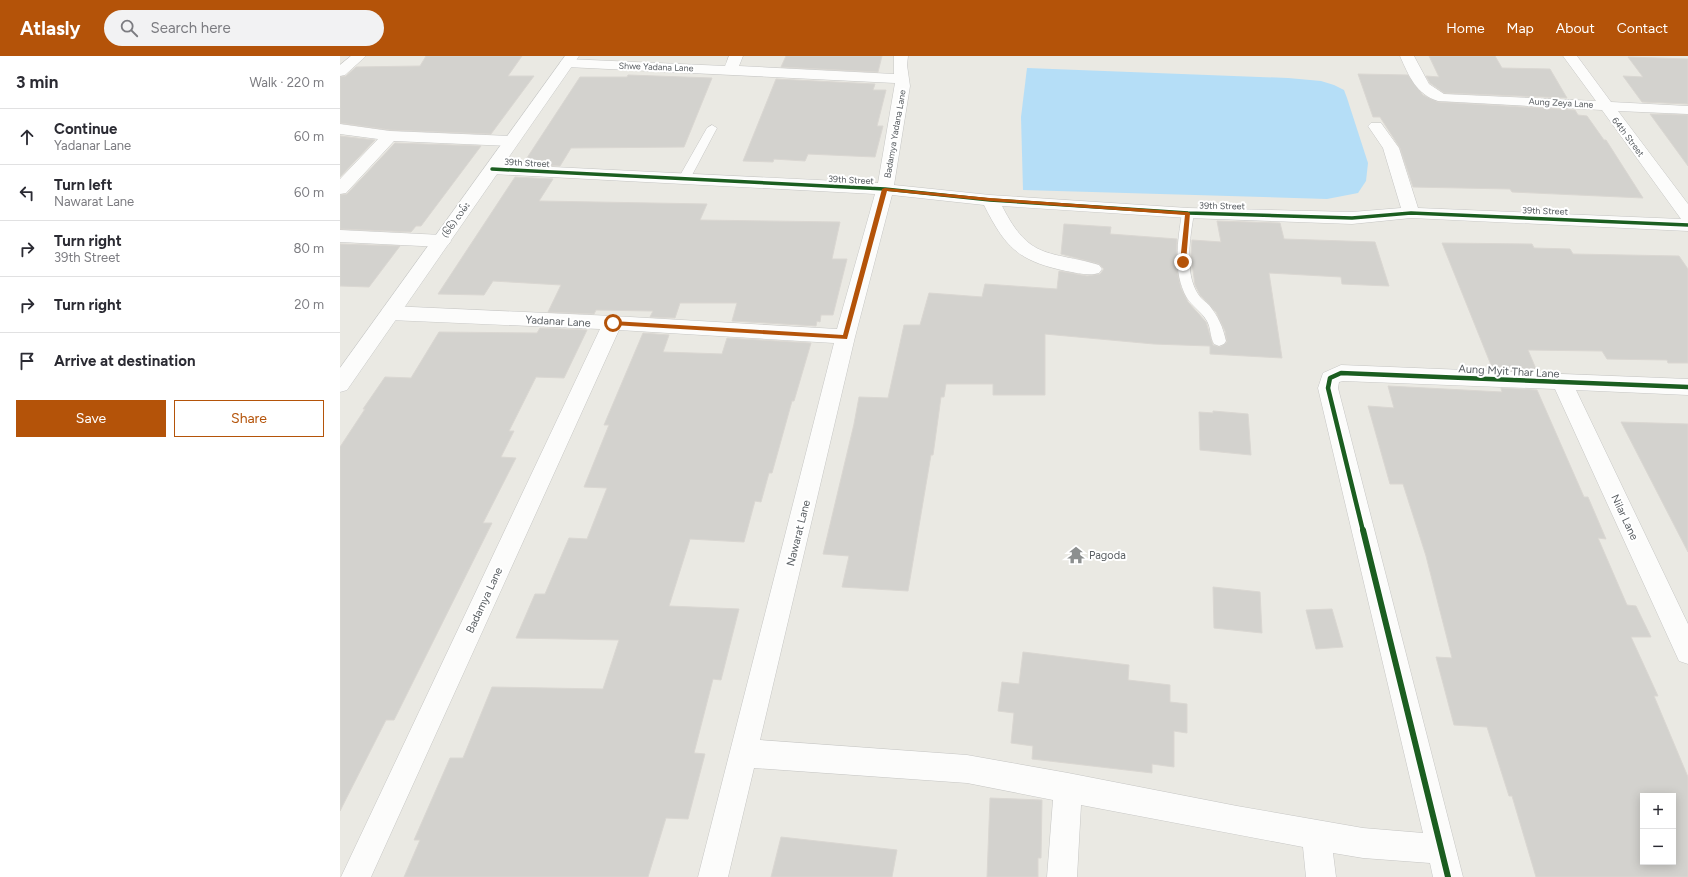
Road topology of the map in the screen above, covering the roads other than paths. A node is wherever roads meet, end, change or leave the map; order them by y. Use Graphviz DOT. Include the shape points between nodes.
graph roads {
  1 [pos="359,56"];
  2 [pos="736,56"];
  3 [pos="901,56"];
  4 [pos="1407,56"];
  5 [pos="1570,56"];
  6 [pos="570,60"];
  7 [pos="730,70"];
  8 [pos="340,72"];
  9 [pos="903,80"];
  10 [pos="1605,105"];
  11 [pos="1688,110"];
  12 [pos="1376,126"];
  13 [pos="712,128"];
  14 [pos="340,129"];
  15 [pos="390,136"];
  16 [pos="511,141"];
  17 [pos="492,169"];
  18 [pos="684,179"];
  19 [pos="340,189"];
  20 [pos="885,189"];
  21 [pos="990,200"];
  22 [pos="1188,213"];
  23 [pos="1411,213"];
  24 [pos="1688,216"];
  25 [pos="1688,225"];
  26 [pos="340,236"];
  27 [pos="442,241"];
  28 [pos="1093,270"];
  29 [pos="390,313"];
  30 [pos="613,323"];
  31 [pos="845,337"];
  32 [pos="1219,341"];
  33 [pos="1562,383"];
  34 [pos="340,384"];
  35 [pos="1688,387"];
  36 [pos="1688,652"];
  37 [pos="744,753"];
  38 [pos="1068,787"];
  39 [pos="1317,835"];
  40 [pos="1441,849"];
  41 [pos="356,877"];
  42 [pos="714,877"];
  43 [pos="1062,877"];
  44 [pos="1321,877"];
  45 [pos="1448,877"];
  1 -- 8 [label="street"];
  2 -- 7 [label="street"];
  3 -- 9 [label="street, Badamya Yadana Lane"];
  4 -- 10 [label="street, Aung Zeya Lane" via="1423,87 1434,96"];
  5 -- 10 [label="street, 64th Street"];
  6 -- 7 [label="street, Shwe Yadana Lane"];
  6 -- 16 [label="street, (၆၆) လမ်း"];
  7 -- 9 [label="street, Shwe Yadana Lane"];
  9 -- 20 [label="street, Badamya Yadana Lane"];
  10 -- 11 [label="street, Aung Zeya Lane"];
  10 -- 24 [label="street, 64th Street"];
  12 -- 23 [label="street" via="1391,148"];
  13 -- 18 [label="lane"];
  14 -- 15 [label="street"];
  15 -- 16 [label="street"];
  15 -- 19 [label="street"];
  16 -- 17 [label="street, (၆၆) လမ်း"];
  17 -- 18 [label="street, 39th Street"];
  17 -- 27 [label="street, (၆၆) လမ်း"];
  18 -- 20 [label="street, 39th Street"];
  20 -- 21 [label="street, 39th Street"];
  20 -- 31 [label="street, Nawarat Lane"];
  21 -- 22 [label="street, 39th Street"];
  21 -- 28 [label="street" via="1004,228 1028,252 1048,262"];
  22 -- 23 [label="street, 39th Street" via="1352,218"];
  22 -- 32 [label="lane" via="1183,262 1185,274 1193,296 1217,326"];
  23 -- 25 [label="street, 39th Street"];
  26 -- 27 [label="street"];
  27 -- 29 [label="street, (၆၆) လမ်း"];
  29 -- 30 [label="street, Yadanar Lane"];
  29 -- 34 [label="street, (၆၆) လမ်း"];
  30 -- 31 [label="street, Yadanar Lane"];
  30 -- 41 [label="street, Badamya Lane"];
  31 -- 37 [label="street, Nawarat Lane"];
  33 -- 35 [label="street, Aung Myit Thar Lane"];
  33 -- 36 [label="street, Nilar Lane"];
  33 -- 40 [label="street, Aung Myit Thar Lane" via="1341,373 1330,378 1328,388"];
  37 -- 38 [label="street" via="967,769"];
  37 -- 42 [label="street, Nawarat Lane"];
  38 -- 39 [label="street" via="1237,822"];
  38 -- 43 [label="street"];
  39 -- 40 [label="street" via="1363,843"];
  39 -- 44 [label="street"];
  40 -- 45 [label="street"];
}
